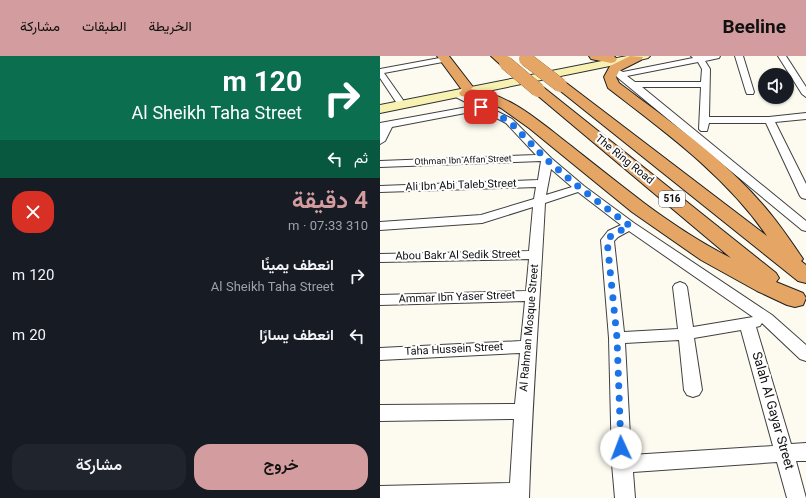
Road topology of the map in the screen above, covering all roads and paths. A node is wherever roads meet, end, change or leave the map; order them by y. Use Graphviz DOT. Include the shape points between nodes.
graph roads {
  1 [pos="595,56"];
  2 [pos="636,56"];
  3 [pos="716,56"];
  4 [pos="739,56"];
  5 [pos="782,56"];
  6 [pos="444,58"];
  7 [pos="524,58"];
  8 [pos="698,58"];
  9 [pos="502,60"];
  10 [pos="615,68"];
  11 [pos="380,72"];
  12 [pos="705,84"];
  13 [pos="633,85"];
  14 [pos="463,91"];
  15 [pos="750,92"];
  16 [pos="806,94"];
  17 [pos="399,100"];
  18 [pos="380,103"];
  19 [pos="481,107"];
  20 [pos="380,109"];
  21 [pos="806,116"];
  22 [pos="704,120"];
  23 [pos="769,120"];
  24 [pos="384,125"];
  25 [pos="380,140"];
  26 [pos="704,143"];
  27 [pos="546,159"];
  28 [pos="380,164"];
  29 [pos="543,183"];
  30 [pos="580,188"];
  31 [pos="380,189"];
  32 [pos="806,196"];
  33 [pos="539,201"];
  34 [pos="380,226"];
  35 [pos="630,226"];
  36 [pos="806,227"];
  37 [pos="536,255"];
  38 [pos="380,258"];
  39 [pos="802,273"];
  40 [pos="680,287"];
  41 [pos="533,296"];
  42 [pos="380,300"];
  43 [pos="800,304"];
  44 [pos="767,319"];
  45 [pos="747,324"];
  46 [pos="687,334"];
  47 [pos="617,338"];
  48 [pos="529,347"];
  49 [pos="380,354"];
  50 [pos="806,355"];
  51 [pos="693,390"];
  52 [pos="523,411"];
  53 [pos="380,413"];
  54 [pos="806,452"];
  55 [pos="784,453"];
  56 [pos="622,464"];
  57 [pos="519,495"];
  58 [pos="380,496"];
  59 [pos="625,498"];
  60 [pos="797,498"];
  1 -- 10 [label="highway"];
  2 -- 10 [label="highway"];
  2 -- 14 [label="main road"];
  3 -- 8 [label="street"];
  4 -- 15 [label="street"];
  5 -- 16 [label="street"];
  6 -- 11 [label="street"];
  6 -- 14 [label="highway"];
  7 -- 39 [label="highway, The Ring Road / 516, bridge"];
  8 -- 10 [label="street"];
  8 -- 12 [label="street" via="706,70"];
  9 -- 43 [label="highway, The Ring Road / 516, bridge"];
  10 -- 13 [label="street"];
  10 -- 14 [label="main road"];
  10 -- 39 [label="highway" via="610,77 613,85 708,161 746,196 765,217"];
  11 -- 17 [label="street"];
  12 -- 13 [label="street"];
  12 -- 22 [label="street"];
  13 -- 26 [label="street"];
  14 -- 17 [label="main road"];
  14 -- 19 [label="street"];
  14 -- 20 [label="main road"];
  14 -- 43 [label="highway" via="484,95 506,105 639,208 708,256"];
  17 -- 18 [label="main road"];
  19 -- 24 [label="street"];
  19 -- 27 [label="street" via="509,121"];
  21 -- 23 [label="street"];
  22 -- 23 [label="street"];
  22 -- 26 [label="street"];
  23 -- 32 [label="street"];
  24 -- 25 [label="street"];
  26 -- 36 [label="street"];
  27 -- 28 [label="street, Othman Ibn Affan Street"];
  27 -- 29 [label="street, Al Rahman Mosque Street"];
  27 -- 30 [label="street"];
  29 -- 31 [label="street, Ali Ibn Abi Taleb Street"];
  29 -- 33 [label="street, Al Rahman Mosque Street"];
  30 -- 33 [label="street"];
  30 -- 35 [label="street"];
  33 -- 34 [label="street" via="482,219"];
  33 -- 37 [label="street, Al Rahman Mosque Street"];
  35 -- 44 [label="street"];
  35 -- 47 [label="street" via="613,234 607,240"];
  37 -- 38 [label="street, Abou Bakr Al Sedik Street"];
  37 -- 41 [label="street, Al Rahman Mosque Street"];
  40 -- 46 [label="street"];
  41 -- 42 [label="street, Ammar Ibn Yaser Street"];
  41 -- 48 [label="street, Al Rahman Mosque Street"];
  44 -- 45 [label="street"];
  44 -- 50 [label="street"];
  45 -- 46 [label="street"];
  45 -- 55 [label="street, Salah Al Gayar Street"];
  46 -- 47 [label="street"];
  46 -- 51 [label="street"];
  47 -- 56 [label="street"];
  48 -- 49 [label="street, Taha Hussein Street"];
  48 -- 52 [label="street, Al Rahman Mosque Street"];
  52 -- 53 [label="street"];
  52 -- 57 [label="street, Al Rahman Mosque Street"];
  54 -- 55 [label="street"];
  55 -- 56 [label="street"];
  55 -- 60 [label="street, Salah Al Gayar Street"];
  56 -- 59 [label="street"];
  57 -- 58 [label="street"];
}
